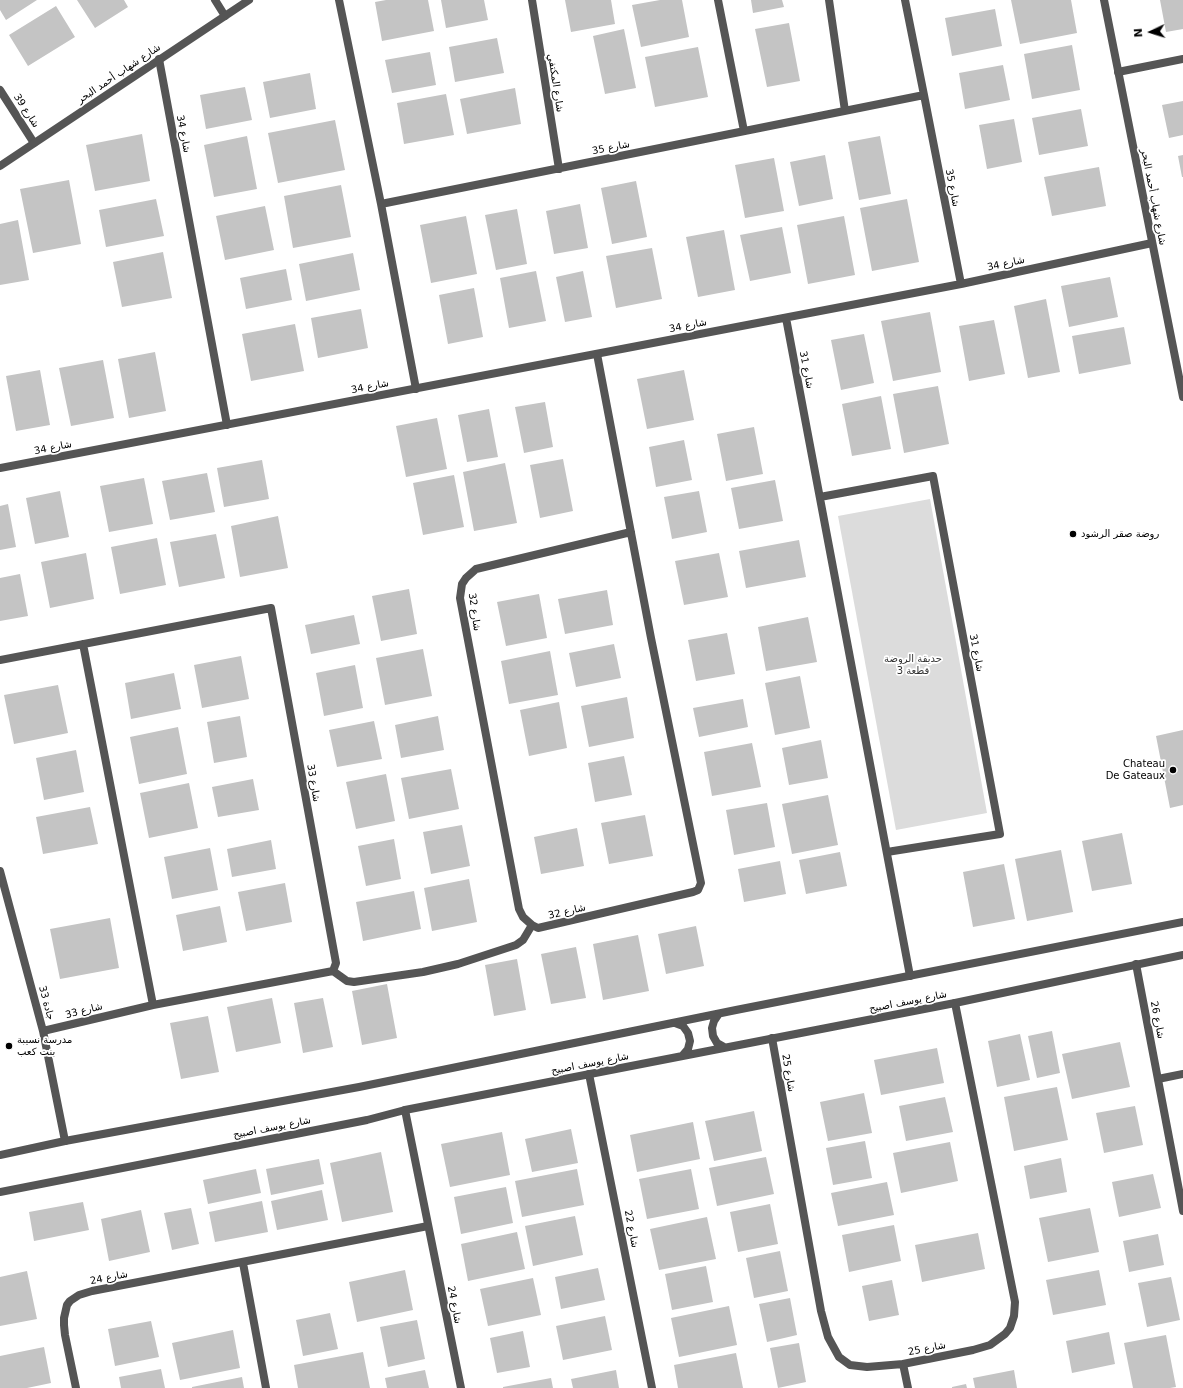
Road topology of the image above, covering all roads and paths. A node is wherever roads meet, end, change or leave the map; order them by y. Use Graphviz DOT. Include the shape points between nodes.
graph roads {
  1 [pos="215,0"];
  2 [pos="249,0"];
  3 [pos="339,0"];
  4 [pos="532,0"];
  5 [pos="718,0"];
  6 [pos="829,0"];
  7 [pos="906,0"];
  8 [pos="1104,0"];
  9 [pos="225,16"];
  10 [pos="159,59"];
  11 [pos="1183,59"];
  12 [pos="1118,72"];
  13 [pos="0,90"];
  14 [pos="924,95"];
  15 [pos="845,111"];
  16 [pos="744,131"];
  17 [pos="34,143"];
  18 [pos="0,166"];
  19 [pos="559,169"];
  20 [pos="381,204"];
  21 [pos="1152,243"];
  22 [pos="961,284"];
  23 [pos="786,318"];
  24 [pos="597,354"];
  25 [pos="416,389"];
  26 [pos="1183,397"];
  27 [pos="227,425"];
  28 [pos="0,468"];
  29 [pos="820,497"];
  30 [pos="631,532"];
  31 [pos="83,644"];
  32 [pos="0,660"];
  33 [pos="887,852"];
  34 [pos="0,871"];
  35 [pos="1183,922"];
  36 [pos="532,925"];
  37 [pos="1183,955"];
  38 [pos="1136,964"];
  39 [pos="333,971"];
  40 [pos="910,976"];
  41 [pos="955,1002"];
  42 [pos="153,1005"];
  43 [pos="718,1014"];
  44 [pos="675,1023"];
  45 [pos="43,1031"];
  46 [pos="772,1038"];
  47 [pos="724,1047"];
  48 [pos="682,1056"];
  49 [pos="590,1074"];
  50 [pos="1183,1074"];
  51 [pos="1158,1079"];
  52 [pos="405,1110"];
  53 [pos="66,1142"];
  54 [pos="0,1155"];
  55 [pos="0,1192"];
  56 [pos="1183,1211"];
  57 [pos="428,1226"];
  58 [pos="243,1262"];
  59 [pos="903,1364"];
  60 [pos="76,1388"];
  61 [pos="266,1388"];
  62 [pos="461,1388"];
  63 [pos="652,1388"];
  64 [pos="908,1388"];
  1 -- 9 [label="street"];
  2 -- 9 [label="street, شارع شهاب أحمد البحر"];
  3 -- 20 [label="street"];
  4 -- 19 [label="street, شارع المكتفي"];
  5 -- 16 [label="street"];
  6 -- 15 [label="street"];
  7 -- 14 [label="street, شارع 35"];
  8 -- 12 [label="street, شارع شهاب أحمد البحر"];
  9 -- 10 [label="street, شارع شهاب أحمد البحر"];
  10 -- 17 [label="street, شارع شهاب أحمد البحر"];
  10 -- 27 [label="street, شارع 34"];
  11 -- 12 [label="street"];
  12 -- 21 [label="street, شارع شهاب أحمد البحر"];
  13 -- 17 [label="street, شارع 39"];
  14 -- 15 [label="street, شارع 35"];
  14 -- 22 [label="street, شارع 35"];
  15 -- 16 [label="street, شارع 35"];
  16 -- 19 [label="street, شارع 35"];
  17 -- 18 [label="street, شارع شهاب أحمد البحر"];
  19 -- 20 [label="street, شارع 35"];
  20 -- 25 [label="street"];
  21 -- 22 [label="street, شارع 34"];
  21 -- 26 [label="street, شارع شهاب أحمد البحر"];
  22 -- 23 [label="street, شارع 34"];
  23 -- 24 [label="street, شارع 34"];
  23 -- 29 [label="street, شارع 31"];
  24 -- 25 [label="street, شارع 34"];
  24 -- 30 [label="street, شارع 32"];
  25 -- 27 [label="street, شارع 34"];
  27 -- 28 [label="street, شارع 34"];
  29 -- 33 [label="street, شارع 31"];
  29 -- 33 [label="street, شارع 31" via="933,476 1000,834"];
  30 -- 36 [label="street, شارع 32" via="476,570 462,584 460,598 519,908 523,917"];
  30 -- 36 [label="street, شارع 32" via="701,883 698,890 693,892 544,927"];
  31 -- 32 [label="street, شارع 33"];
  31 -- 39 [label="street, شارع 33" via="271,608 336,963"];
  31 -- 42 [label="street"];
  33 -- 40 [label="street, شارع 31"];
  34 -- 45 [label="street, جادة 33"];
  35 -- 40 [label="street"];
  36 -- 39 [label="street" via="523,940 516,945 458,964 354,982"];
  37 -- 38 [label="street, شارع يوسف اصبيح"];
  38 -- 41 [label="street, شارع يوسف اصبيح"];
  38 -- 51 [label="street, شارع 26"];
  39 -- 42 [label="street, شارع 33"];
  40 -- 43 [label="street"];
  41 -- 46 [label="street, شارع يوسف اصبيح"];
  41 -- 59 [label="street, شارع 25" via="1015,1302 1014,1316 1010,1328 990,1345"];
  42 -- 45 [label="street, شارع 33"];
  43 -- 44 [label="street"];
  43 -- 47 [label="street" via="712,1028 713,1036 717,1043"];
  44 -- 48 [label="street" via="683,1026 690,1041"];
  44 -- 53 [label="street" via="359,1087"];
  45 -- 53 [label="street, جادة 33"];
  46 -- 47 [label="street, شارع يوسف اصبيح"];
  46 -- 59 [label="street, شارع 25" via="821,1311 828,1337 839,1358 850,1365 867,1367"];
  47 -- 48 [label="street, شارع يوسف اصبيح"];
  48 -- 49 [label="street, شارع يوسف اصبيح"];
  49 -- 52 [label="street, شارع يوسف اصبيح"];
  49 -- 63 [label="street, شارع 22"];
  50 -- 51 [label="street"];
  51 -- 56 [label="street, شارع 26"];
  52 -- 55 [label="street, شارع يوسف اصبيح" via="367,1120"];
  52 -- 57 [label="street, شارع 24"];
  53 -- 54 [label="street"];
  57 -- 58 [label="street, شارع 24"];
  57 -- 62 [label="street, شارع 24"];
  58 -- 60 [label="street, شارع 24" via="92,1291 74,1298 67,1305 64,1325"];
  58 -- 61 [label="street"];
  59 -- 64 [label="street"];
}
